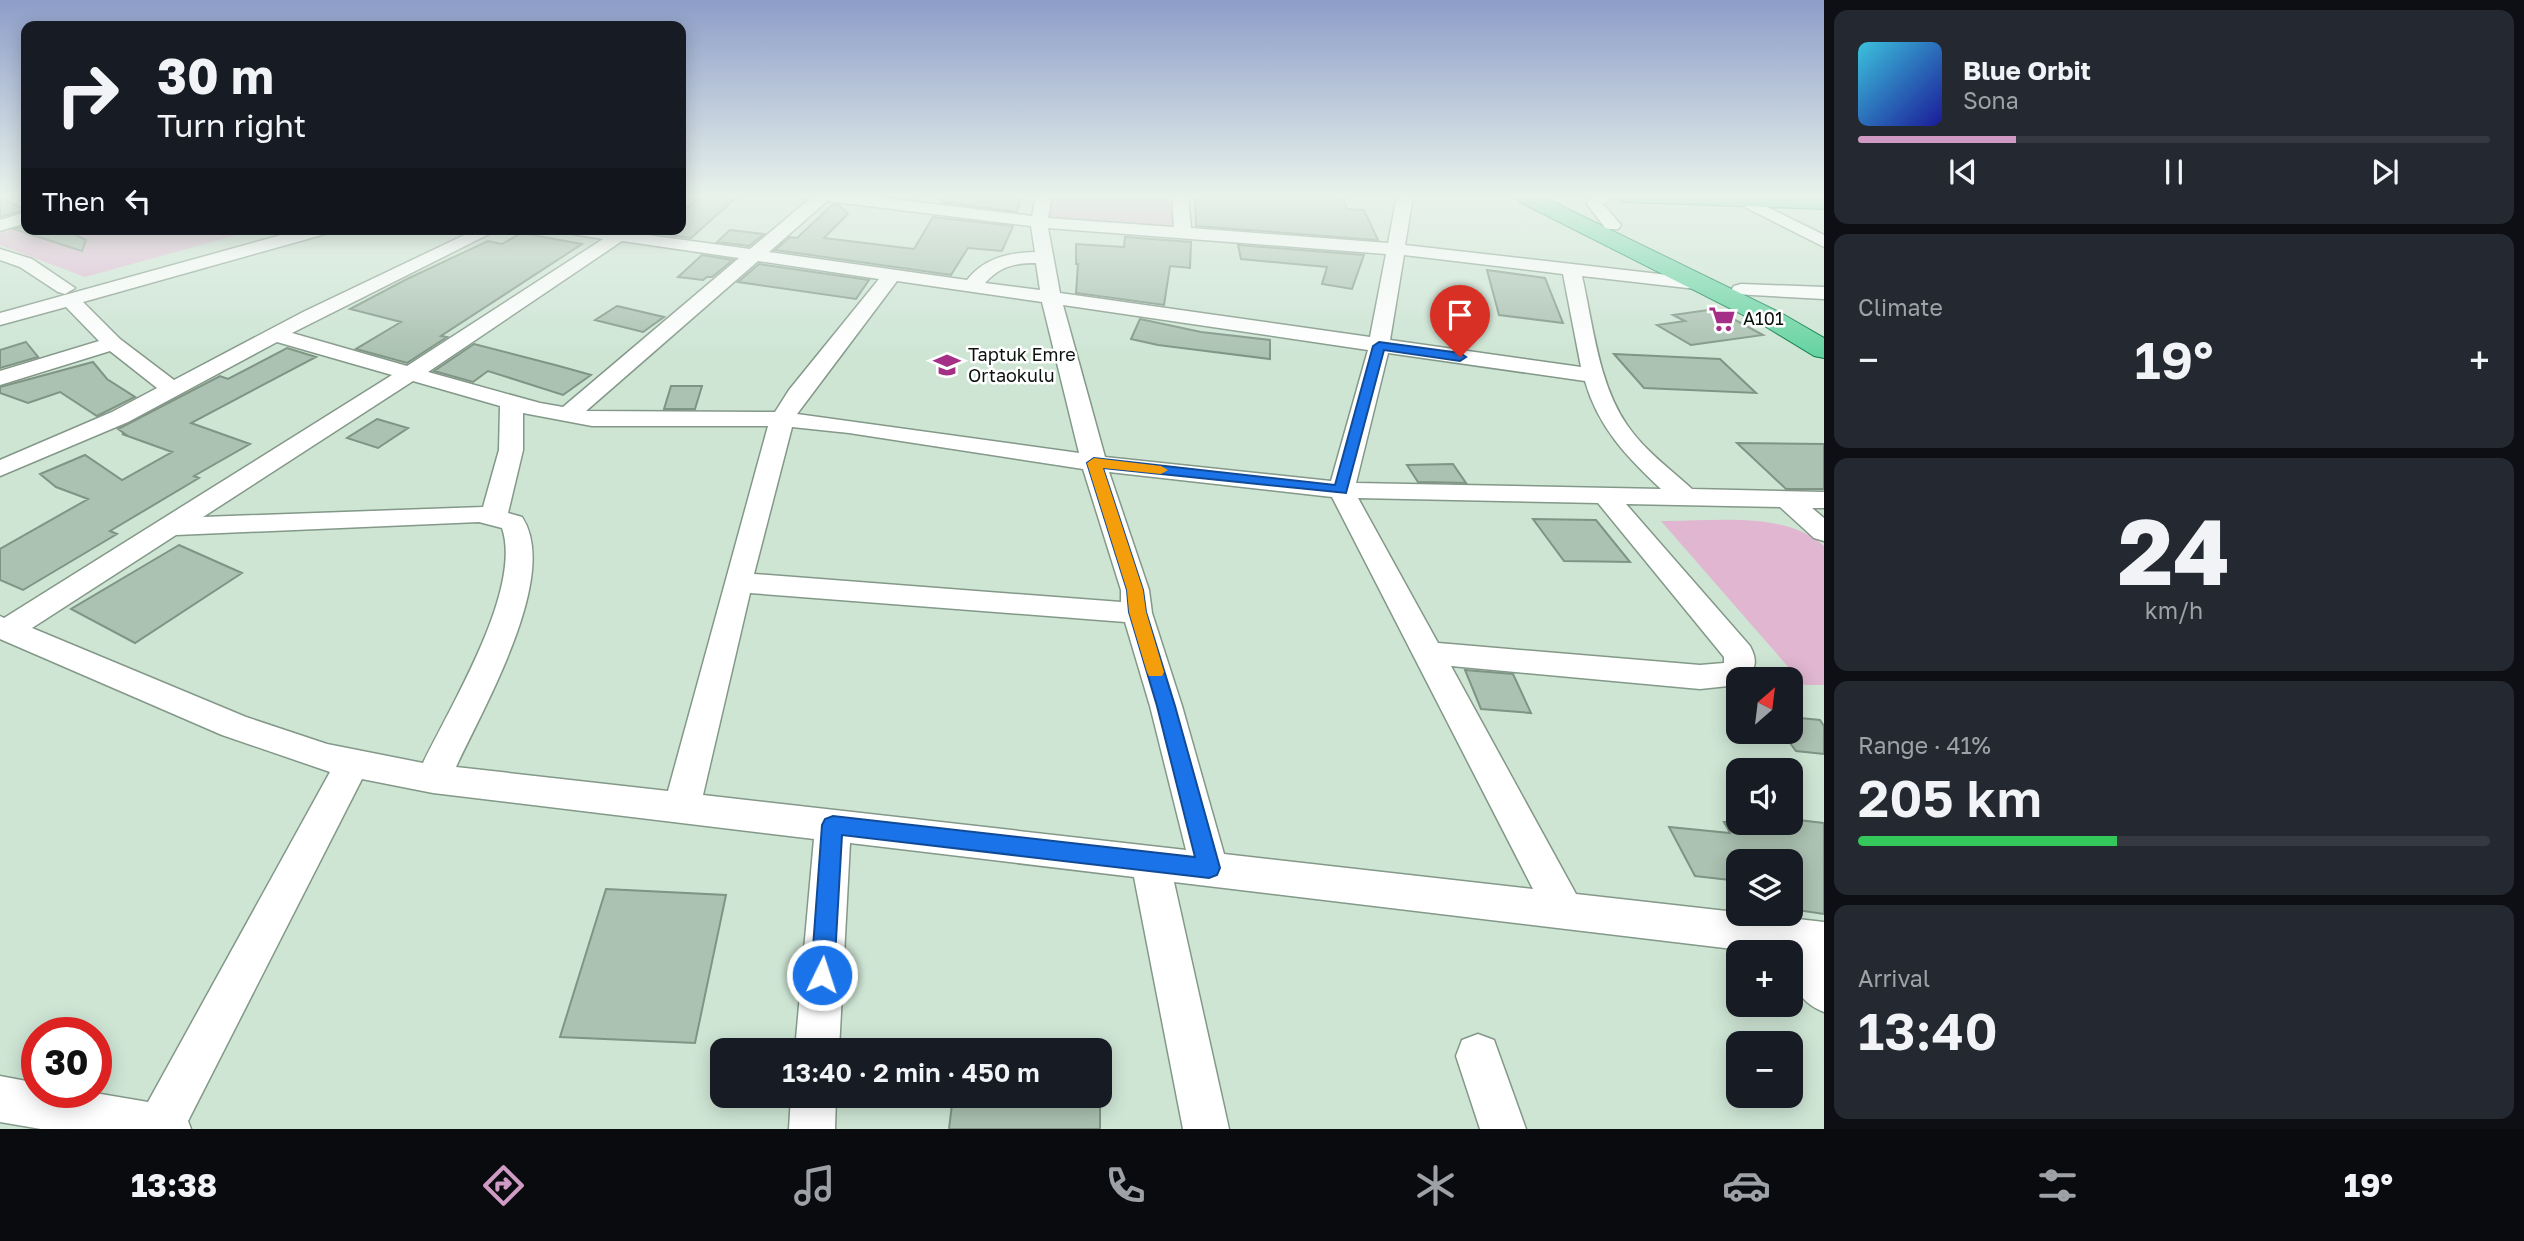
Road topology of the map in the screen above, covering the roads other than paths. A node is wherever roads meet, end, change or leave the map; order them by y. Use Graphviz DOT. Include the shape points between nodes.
graph roads {
  1 [pos="215,249"];
  2 [pos="245,249"];
  3 [pos="451,249"];
  4 [pos="599,249"];
  5 [pos="709,249"];
  6 [pos="765,249"];
  7 [pos="1043,249"];
  8 [pos="1392,249"];
  9 [pos="1395,249"];
  10 [pos="1635,249"];
  11 [pos="1659,249"];
  12 [pos="0,254"];
  13 [pos="755,257"];
  14 [pos="1045,258"];
  15 [pos="1572,270"];
  16 [pos="891,276"];
  17 [pos="1705,285"];
  18 [pos="972,287"];
  19 [pos="1741,290"];
  20 [pos="1824,293"];
  21 [pos="67,294"];
  22 [pos="1051,298"];
  23 [pos="0,306"];
  24 [pos="0,319"];
  25 [pos="1824,332"];
  26 [pos="275,335"];
  27 [pos="113,343"];
  28 [pos="1379,346"];
  29 [pos="1824,350"];
  30 [pos="408,375"];
  31 [pos="1595,376"];
  32 [pos="0,379"];
  33 [pos="172,389"];
  34 [pos="512,403"];
  35 [pos="568,415"];
  36 [pos="782,419"];
  37 [pos="1094,463"];
  38 [pos="0,469"];
  39 [pos="1341,490"];
  40 [pos="1605,495"];
  41 [pos="1685,497"];
  42 [pos="1787,499"];
  43 [pos="1824,500"];
  44 [pos="494,516"];
  45 [pos="169,527"];
  46 [pos="1824,532"];
  47 [pos="738,582"];
  48 [pos="1137,612"];
  49 [pos="4,628"];
  50 [pos="1427,653"];
  51 [pos="352,764"];
  52 [pos="433,779"];
  53 [pos="682,808"];
  54 [pos="833,825"];
  55 [pos="1150,861"];
  56 [pos="1209,868"];
  57 [pos="1564,910"];
  58 [pos="1805,939"];
  59 [pos="1824,992"];
  60 [pos="818,1038"];
  61 [pos="1478,1056"];
  62 [pos="0,1099"];
  63 [pos="813,1108"];
  64 [pos="162,1128"];
  65 [pos="812,1129"];
  66 [pos="1206,1129"];
  67 [pos="1503,1129"];
  1 -- 21 [label="street"];
  2 -- 21 [label="street"];
  3 -- 26 [label="street"];
  4 -- 30 [label="street"];
  5 -- 13 [label="street"];
  6 -- 13 [label="street"];
  7 -- 14 [label="street"];
  8 -- 9 [label="street"];
  9 -- 15 [label="street"];
  9 -- 28 [label="street"];
  10 -- 17 [label="main road"];
  11 -- 19 [label="main road"];
  12 -- 21 [label="street" via="26,263"];
  13 -- 16 [label="street"];
  13 -- 35 [label="street"];
  14 -- 18 [label="street" via="1023,257 988,266"];
  14 -- 22 [label="street"];
  15 -- 17 [label="street"];
  15 -- 31 [label="street"];
  16 -- 18 [label="street"];
  16 -- 36 [label="street"];
  17 -- 29 [label="main road"];
  18 -- 22 [label="street"];
  19 -- 20 [label="street"];
  19 -- 25 [label="main road"];
  21 -- 23 [label="street"];
  21 -- 24 [label="street"];
  21 -- 27 [label="street"];
  22 -- 28 [label="street"];
  22 -- 37 [label="street"];
  26 -- 30 [label="street"];
  26 -- 33 [label="street"];
  27 -- 32 [label="street"];
  27 -- 33 [label="street"];
  28 -- 31 [label="street"];
  28 -- 39 [label="street"];
  30 -- 34 [label="street"];
  30 -- 45 [label="street"];
  31 -- 41 [label="street" via="1613,421"];
  33 -- 38 [label="street"];
  34 -- 35 [label="street"];
  34 -- 44 [label="street" via="510,450"];
  35 -- 36 [label="street" via="638,420"];
  36 -- 37 [label="street"];
  36 -- 47 [label="street"];
  37 -- 39 [label="street"];
  37 -- 48 [label="street" via="1135,590"];
  39 -- 40 [label="street"];
  39 -- 50 [label="street"];
  40 -- 41 [label="street"];
  40 -- 50 [label="street" via="1739,654 1740,666 1731,676"];
  41 -- 42 [label="street"];
  42 -- 43 [label="street"];
  42 -- 46 [label="street"];
  44 -- 45 [label="street"];
  44 -- 52 [label="street" via="513,523 521,548 510,610"];
  45 -- 49 [label="street"];
  47 -- 48 [label="street"];
  47 -- 53 [label="street"];
  48 -- 56 [label="street"];
  49 -- 51 [label="street" via="234,726"];
  50 -- 57 [label="street"];
  51 -- 52 [label="street"];
  51 -- 64 [label="street"];
  52 -- 53 [label="street"];
  53 -- 54 [label="street"];
  54 -- 55 [label="street"];
  54 -- 60 [label="street"];
  55 -- 56 [label="street"];
  55 -- 66 [label="street"];
  56 -- 57 [label="street"];
  57 -- 58 [label="street"];
  58 -- 59 [label="street"];
  61 -- 67 [label="street"];
  62 -- 64 [label="street"];
  63 -- 65 [label="street"];
}
